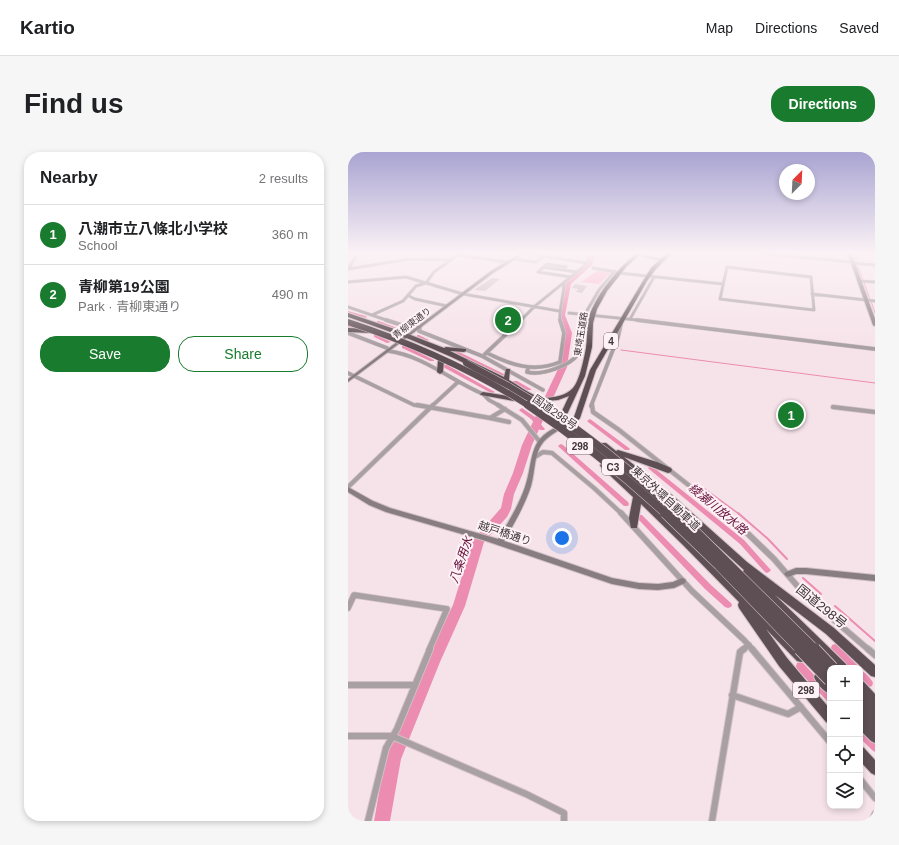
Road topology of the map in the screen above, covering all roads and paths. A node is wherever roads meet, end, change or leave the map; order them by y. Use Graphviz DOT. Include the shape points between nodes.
graph roads {
  1 [pos="426,283"];
  2 [pos="476,283"];
  3 [pos="564,283"];
  4 [pos="610,283"];
  5 [pos="646,283"];
  6 [pos="647,283"];
  7 [pos="716,283"];
  8 [pos="811,283"];
  9 [pos="861,283"];
  10 [pos="723,284"];
  11 [pos="463,294"];
  12 [pos="812,294"];
  13 [pos="409,296"];
  14 [pos="866,300"];
  15 [pos="875,301"];
  16 [pos="447,306"];
  17 [pos="535,306"];
  18 [pos="348,307"];
  19 [pos="559,310"];
  20 [pos="569,313"];
  21 [pos="372,315"];
  22 [pos="588,315"];
  23 [pos="348,316"];
  24 [pos="623,318"];
  25 [pos="630,318"];
  26 [pos="370,322"];
  27 [pos="348,323"];
  28 [pos="621,324"];
  29 [pos="875,325"];
  30 [pos="420,327"];
  31 [pos="590,327"];
  32 [pos="370,331"];
  33 [pos="348,332"];
  34 [pos="408,336"];
  35 [pos="400,342"];
  36 [pos="442,349"];
  37 [pos="875,349"];
  38 [pos="464,350"];
  39 [pos="388,351"];
  40 [pos="487,353"];
  41 [pos="482,356"];
  42 [pos="441,360"];
  43 [pos="528,368"];
  44 [pos="508,370"];
  45 [pos="440,372"];
  46 [pos="348,373"];
  47 [pos="354,377"];
  48 [pos="348,381"];
  49 [pos="506,381"];
  50 [pos="458,382"];
  51 [pos="578,387"];
  52 [pos="543,390"];
  53 [pos="483,394"];
  54 [pos="535,398"];
  55 [pos="514,399"];
  56 [pos="833,407"];
  57 [pos="430,408"];
  58 [pos="505,408"];
  59 [pos="875,412"];
  60 [pos="564,417"];
  61 [pos="490,418"];
  62 [pos="510,422"];
  63 [pos="574,424"];
  64 [pos="557,428"];
  65 [pos="540,442"];
  66 [pos="610,450"];
  67 [pos="535,458"];
  68 [pos="668,470"];
  69 [pos="349,490"];
  70 [pos="637,496"];
  71 [pos="634,526"];
  72 [pos="711,534"];
  73 [pos="500,542"];
  74 [pos="788,574"];
  75 [pos="875,578"];
  76 [pos="682,581"];
  77 [pos="732,588"];
  78 [pos="348,608"];
  79 [pos="749,645"];
  80 [pos="875,655"];
  81 [pos="829,665"];
  82 [pos="839,665"];
  83 [pos="875,672"];
  84 [pos="827,677"];
  85 [pos="348,685"];
  86 [pos="414,685"];
  87 [pos="827,685"];
  88 [pos="863,688"];
  89 [pos="732,695"];
  90 [pos="874,697"];
  91 [pos="863,699"];
  92 [pos="801,706"];
  93 [pos="875,711"];
  94 [pos="863,713"];
  95 [pos="827,714"];
  96 [pos="863,724"];
  97 [pos="875,726"];
  98 [pos="348,736"];
  99 [pos="392,736"];
  100 [pos="875,737"];
  101 [pos="827,738"];
  102 [pos="863,755"];
  103 [pos="875,769"];
  104 [pos="863,783"];
  105 [pos="875,798"];
  106 [pos="875,814"];
  107 [pos="368,821"];
  108 [pos="564,821"];
  109 [pos="712,821"];
  110 [pos="872,821"];
  1 -- 11 [label="street"];
  1 -- 13 [label="street" via="416,286"];
  2 -- 11 [label="street, 青柳東通り"];
  3 -- 17 [label="street"];
  3 -- 19 [label="street"];
  4 -- 22 [label="highway, 東埼玉道路 / 4"];
  5 -- 24 [label="highway, 東埼玉道路 / 4"];
  6 -- 25 [label="street"];
  7 -- 10 [label="street"];
  8 -- 12 [label="street"];
  9 -- 14 [label="street"];
  10 -- 12 [label="street" via="720,299 796,309 814,310"];
  11 -- 16 [label="street, 青柳東通り"];
  11 -- 17 [label="street"];
  12 -- 14 [label="street"];
  13 -- 16 [label="street"];
  13 -- 21 [label="street"];
  14 -- 15 [label="street"];
  14 -- 29 [label="street"];
  16 -- 30 [label="street, 青柳東通り"];
  17 -- 19 [label="street"];
  17 -- 40 [label="street"];
  18 -- 21 [label="street"];
  19 -- 43 [label="street" via="564,333 560,362 545,367"];
  20 -- 22 [label="street"];
  21 -- 26 [label="highway"];
  21 -- 30 [label="street" via="411,328"];
  22 -- 24 [label="street"];
  22 -- 31 [label="highway, 東埼玉道路 / 4"];
  23 -- 26 [label="highway, 国道298号 / 298"];
  23 -- 81 [label="highway, 東京外環自動車道 / C3, bridge" via="416,341 471,366 518,391 580,432 658,496"];
  24 -- 25 [label="street"];
  24 -- 28 [label="highway, 東埼玉道路 / 4"];
  25 -- 37 [label="street"];
  26 -- 34 [label="highway, 国道298号 / 298"];
  27 -- 32 [label="highway, 国道298号 / 298"];
  27 -- 84 [label="highway, 東京外環自動車道 / C3, bridge" via="409,344 472,372 526,403 582,442 673,521"];
  28 -- 63 [label="highway, 東埼玉道路 / 4" via="590,376"];
  28 -- 68 [label="street" via="591,410"];
  30 -- 34 [label="street, 青柳東通り"];
  30 -- 38 [label="street" via="420,330"];
  31 -- 43 [label="street" via="585,330 574,358 543,373 529,374"];
  31 -- 51 [label="highway, 東埼玉道路 / 4" via="588,353"];
  32 -- 33 [label="highway"];
  32 -- 35 [label="highway, 国道298号 / 298"];
  33 -- 39 [label="street" via="387,348"];
  34 -- 35 [label="street, 青柳東通り"];
  34 -- 36 [label="highway, 国道298号 / 298"];
  35 -- 39 [label="street, 青柳東通り"];
  35 -- 42 [label="highway, 国道298号 / 298"];
  36 -- 38 [label="highway"];
  36 -- 49 [label="highway, 国道298号 / 298"];
  38 -- 41 [label="street"];
  39 -- 45 [label="street" via="398,352"];
  39 -- 47 [label="street, 青柳東通り"];
  40 -- 41 [label="street"];
  40 -- 43 [label="street" via="508,363"];
  41 -- 44 [label="street"];
  42 -- 45 [label="highway"];
  42 -- 55 [label="highway, 国道298号 / 298"];
  44 -- 49 [label="highway"];
  44 -- 52 [label="street"];
  45 -- 50 [label="street"];
  46 -- 47 [label="street"];
  47 -- 48 [label="street, 青柳東通り"];
  47 -- 57 [label="street" via="414,405"];
  49 -- 54 [label="highway, 国道298号 / 298"];
  50 -- 53 [label="street"];
  50 -- 57 [label="street"];
  51 -- 54 [label="highway" via="562,398"];
  51 -- 60 [label="highway, 東埼玉道路 / 4"];
  53 -- 55 [label="highway"];
  53 -- 58 [label="street" via="486,399"];
  54 -- 60 [label="highway, 国道298号 / 298"];
  55 -- 64 [label="highway, 国道298号 / 298"];
  56 -- 59 [label="street"];
  57 -- 61 [label="street"];
  57 -- 69 [label="street"];
  58 -- 61 [label="street"];
  58 -- 65 [label="street" via="526,424"];
  60 -- 63 [label="highway, 国道298号 / 298"];
  60 -- 64 [label="highway, 東埼玉道路 / 4"];
  61 -- 62 [label="street"];
  63 -- 64 [label="highway"];
  63 -- 66 [label="highway, 国道298号 / 298"];
  64 -- 65 [label="street"];
  64 -- 70 [label="highway, 国道298号 / 298" via="599,461"];
  65 -- 67 [label="street"];
  66 -- 68 [label="highway"];
  66 -- 72 [label="highway, 国道298号 / 298"];
  67 -- 71 [label="street" via="543,452 552,453"];
  67 -- 73 [label="street" via="522,501"];
  68 -- 74 [label="street" via="742,528"];
  69 -- 73 [label="street, 越戸橋通り" via="388,510"];
  70 -- 71 [label="highway" via="638,501 633,515"];
  70 -- 77 [label="highway, 国道298号 / 298"];
  71 -- 76 [label="street"];
  72 -- 82 [label="highway, 国道298号 / 298"];
  72 -- 83 [label="highway, 国道298号 / 298" via="744,565 830,631"];
  73 -- 76 [label="street, 越戸橋通り" via="612,581 658,587"];
  74 -- 75 [label="street" via="806,571"];
  74 -- 80 [label="street" via="806,596"];
  76 -- 79 [label="street"];
  77 -- 87 [label="highway, 国道298号 / 298"];
  77 -- 95 [label="highway, 国道298号 / 298" via="783,662"];
  78 -- 86 [label="street" via="354,595 447,609"];
  79 -- 89 [label="street" via="740,652"];
  79 -- 92 [label="street"];
  85 -- 86 [label="street"];
  86 -- 99 [label="street"];
  88 -- 90 [label="highway"];
  89 -- 92 [label="street" via="788,714"];
  89 -- 109 [label="street"];
  91 -- 93 [label="highway"];
  92 -- 101 [label="street"];
  94 -- 97 [label="highway"];
  96 -- 100 [label="highway"];
  98 -- 99 [label="street"];
  99 -- 107 [label="street" via="386,748"];
  99 -- 108 [label="street" via="526,794 564,813"];
  102 -- 103 [label="highway"];
  104 -- 105 [label="street"];
  106 -- 110 [label="street"];
}
